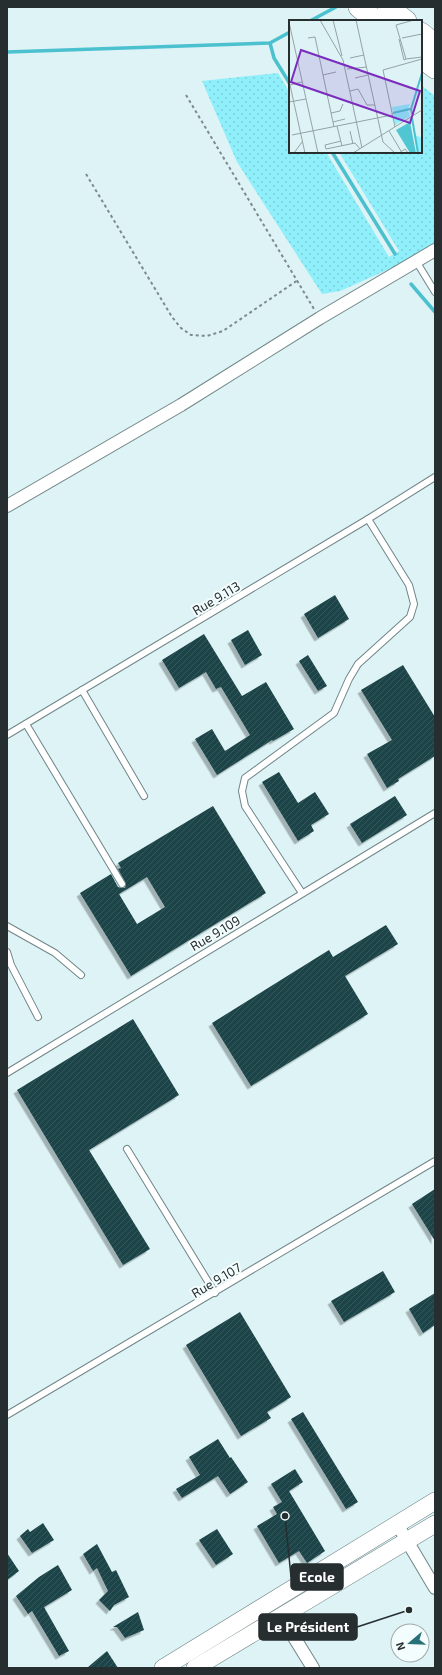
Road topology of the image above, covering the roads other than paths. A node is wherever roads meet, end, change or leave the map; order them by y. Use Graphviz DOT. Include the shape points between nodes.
graph roads {
  1 [pos="377,12"];
  2 [pos="403,20"];
  3 [pos="422,35"];
  4 [pos="435,45"];
  5 [pos="422,58"];
  6 [pos="435,68"];
  7 [pos="435,250"];
  8 [pos="416,261"];
  9 [pos="435,292"];
  10 [pos="435,477"];
  11 [pos="7,506"];
  12 [pos="368,519"];
  13 [pos="82,690"];
  14 [pos="26,724"];
  15 [pos="7,735"];
  16 [pos="144,796"];
  17 [pos="435,813"];
  18 [pos="122,884"];
  19 [pos="302,893"];
  20 [pos="7,926"];
  21 [pos="7,952"];
  22 [pos="82,975"];
  23 [pos="38,1017"];
  24 [pos="7,1073"];
  25 [pos="127,1149"];
  26 [pos="435,1162"];
  27 [pos="215,1293"];
  28 [pos="7,1415"];
  29 [pos="435,1501"];
  30 [pos="397,1524"];
  31 [pos="435,1524"];
  32 [pos="408,1541"];
  33 [pos="435,1588"];
  34 [pos="281,1616"];
  35 [pos="163,1668"];
  36 [pos="195,1668"];
  37 [pos="313,1668"];
  1 -- 2 [label="highway"];
  3 -- 4 [label="highway"];
  5 -- 6 [label="highway"];
  7 -- 8 [label="street"];
  8 -- 9 [label="lane"];
  8 -- 11 [label="street"];
  10 -- 12 [label="lane, Rue 9.113"];
  12 -- 13 [label="lane, Rue 9.113"];
  12 -- 19 [label="lane" via="410,585 414,604 410,617 358,664 334,713 245,778 242,791 245,806"];
  13 -- 14 [label="lane, Rue 9.113"];
  13 -- 16 [label="lane"];
  14 -- 15 [label="lane, Rue 9.113"];
  14 -- 18 [label="lane"];
  17 -- 19 [label="lane, Rue 9.109"];
  19 -- 24 [label="lane, Rue 9.109"];
  20 -- 22 [label="lane" via="55,953"];
  21 -- 23 [label="lane"];
  25 -- 27 [label="lane"];
  26 -- 27 [label="lane, Rue 9.107"];
  27 -- 28 [label="lane, Rue 9.107"];
  29 -- 30 [label="main road"];
  30 -- 32 [label="street"];
  30 -- 35 [label="main road"];
  31 -- 32 [label="main road"];
  32 -- 33 [label="street"];
  32 -- 34 [label="main road"];
  34 -- 36 [label="main road"];
  34 -- 37 [label="street"];
}
